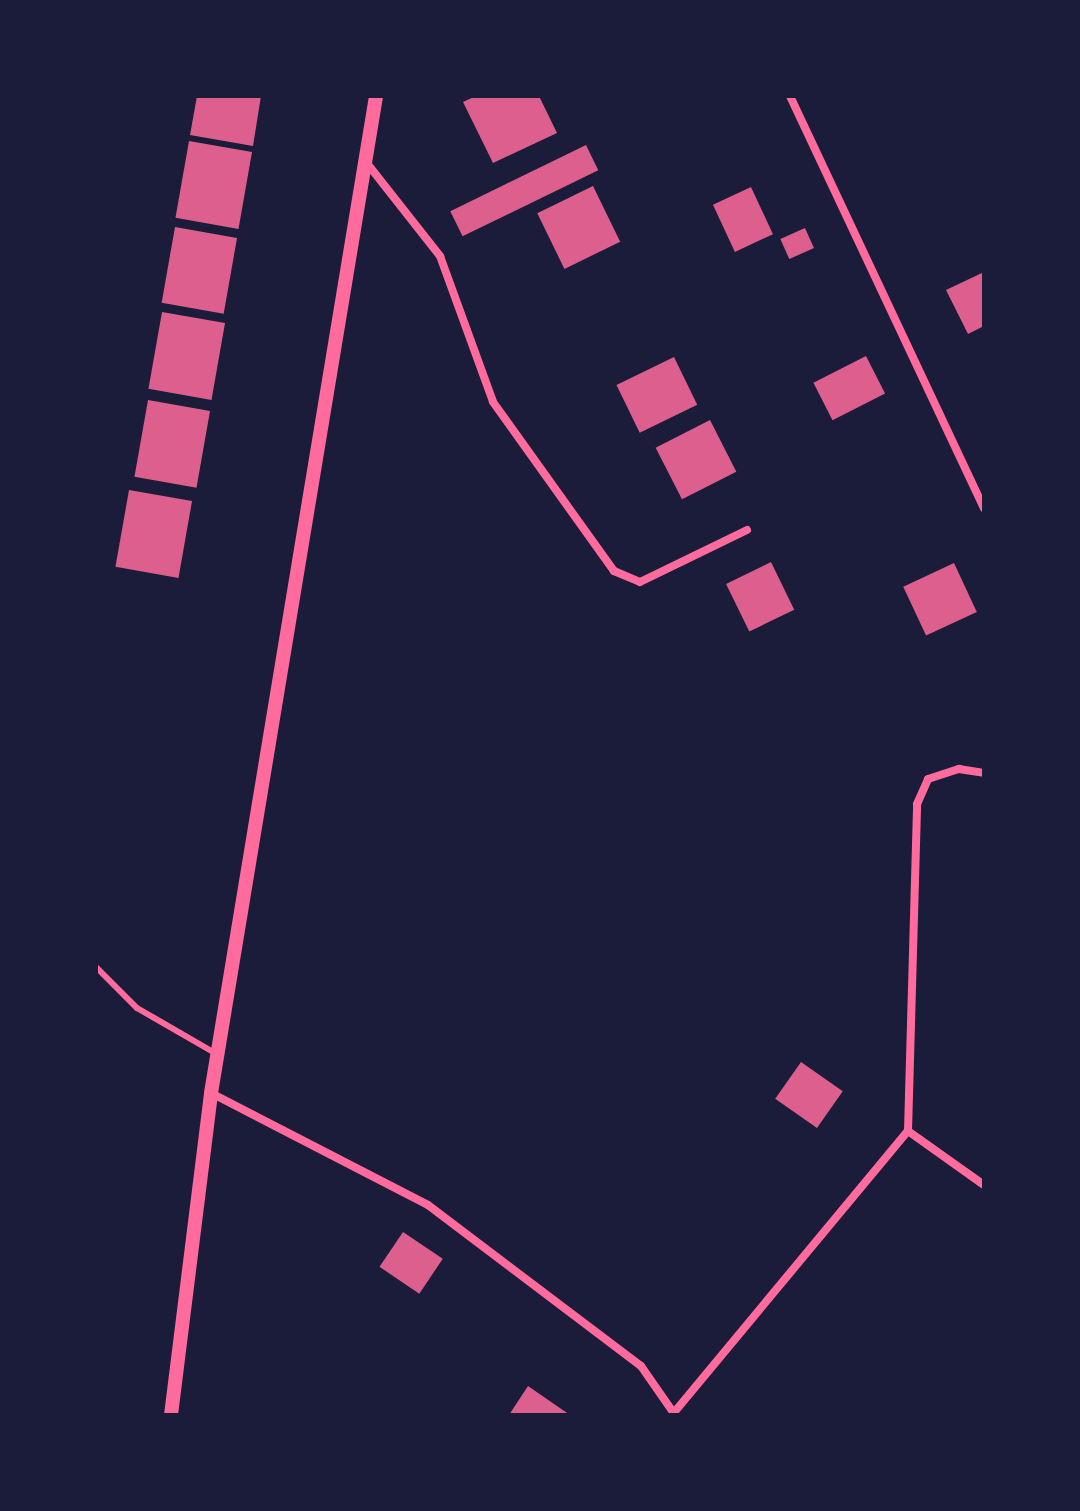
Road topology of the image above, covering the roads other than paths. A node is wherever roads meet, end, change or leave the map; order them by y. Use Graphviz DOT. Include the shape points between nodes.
graph roads {
  1 [pos="376,96"];
  2 [pos="790,96"];
  3 [pos="366,161"];
  4 [pos="984,509"];
  5 [pos="747,530"];
  6 [pos="984,773"];
  7 [pos="96,967"];
  8 [pos="220,1056"];
  9 [pos="211,1093"];
  10 [pos="908,1131"];
  11 [pos="984,1185"];
  12 [pos="674,1414"];
  13 [pos="171,1415"];
  1 -- 3 [label="street"];
  2 -- 4 [label="street"];
  3 -- 5 [label="street" via="440,256 493,402 614,571 640,582"];
  3 -- 8 [label="street"];
  6 -- 10 [label="street" via="959,769 928,779 917,804"];
  7 -- 8 [label="lane" via="137,1008"];
  8 -- 9 [label="street"];
  9 -- 12 [label="street" via="428,1205 641,1366"];
  9 -- 13 [label="street"];
  10 -- 11 [label="street"];
  10 -- 12 [label="street"];
}
